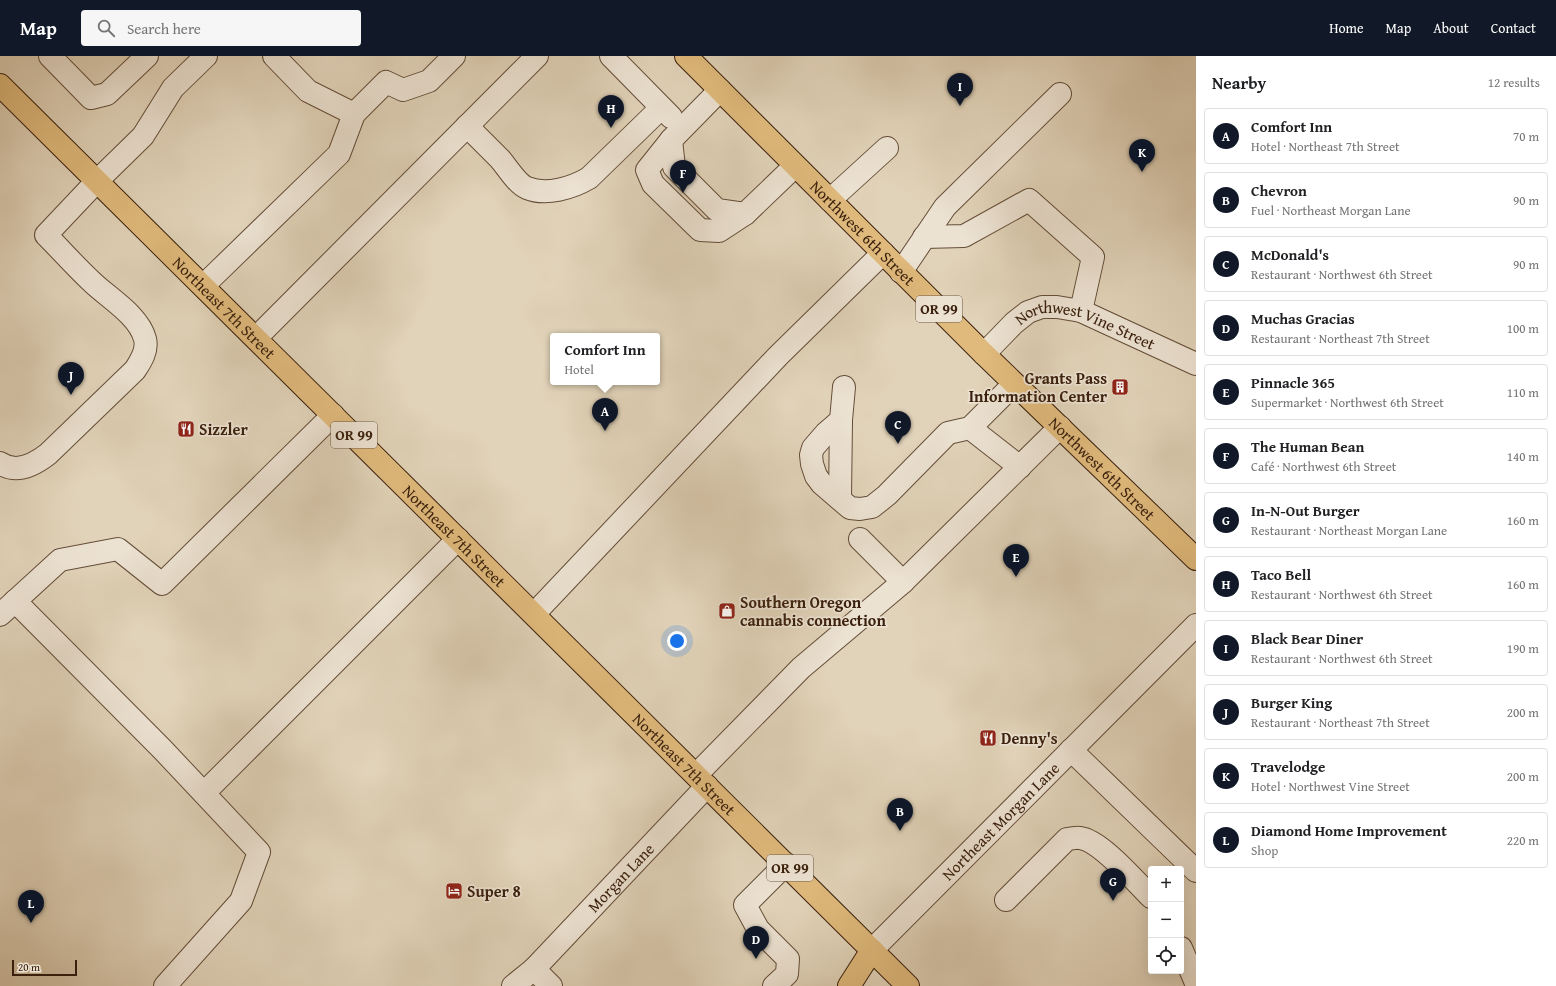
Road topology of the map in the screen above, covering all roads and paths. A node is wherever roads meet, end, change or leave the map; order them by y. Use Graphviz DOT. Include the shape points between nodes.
graph roads {
  1 [pos="50,56"];
  2 [pos="147,56"];
  3 [pos="206,56"];
  4 [pos="274,56"];
  5 [pos="454,56"];
  6 [pos="537,56"];
  7 [pos="612,56"];
  8 [pos="686,56"];
  9 [pos="0,85"];
  10 [pos="720,90"];
  11 [pos="1060,94"];
  12 [pos="662,108"];
  13 [pos="354,114"];
  14 [pos="467,126"];
  15 [pos="676,134"];
  16 [pos="887,148"];
  17 [pos="795,166"];
  18 [pos="97,181"];
  19 [pos="830,200"];
  20 [pos="924,238"];
  21 [pos="883,253"];
  22 [pos="901,272"];
  23 [pos="203,286"];
  24 [pos="1081,312"];
  25 [pos="256,338"];
  26 [pos="984,354"];
  27 [pos="1196,364"];
  28 [pos="1014,384"];
  29 [pos="844,387"];
  30 [pos="333,415"];
  31 [pos="840,420"];
  32 [pos="1060,427"];
  33 [pos="970,428"];
  34 [pos="0,463"];
  35 [pos="1020,467"];
  36 [pos="840,498"];
  37 [pos="458,539"];
  38 [pos="860,539"];
  39 [pos="1196,559"];
  40 [pos="903,582"];
  41 [pos="7,608"];
  42 [pos="534,614"];
  43 [pos="1196,625"];
  44 [pos="1072,750"];
  45 [pos="702,780"];
  46 [pos="204,793"];
  47 [pos="786,864"];
  48 [pos="1196,871"];
  49 [pos="1148,894"];
  50 [pos="1006,900"];
  51 [pos="872,950"];
  52 [pos="1184,955"];
  53 [pos="534,968"];
  54 [pos="1196,983"];
  55 [pos="165,986"];
  56 [pos="513,986"];
  57 [pos="551,986"];
  58 [pos="774,986"];
  59 [pos="849,986"];
  60 [pos="908,986"];
  1 -- 2 [label="street" via="91,98 107,94"];
  3 -- 18 [label="street" via="173,88 143,136"];
  4 -- 13 [label="street" via="308,90"];
  5 -- 13 [label="street" via="429,82 403,90 386,82"];
  6 -- 14 [label="street"];
  7 -- 12 [label="street"];
  8 -- 10 [label="highway, Northwest 6th Street / OR 99"];
  9 -- 18 [label="highway, Northeast 7th Street / OR 99"];
  10 -- 15 [label="street"];
  10 -- 17 [label="highway, Northwest 6th Street / OR 99"];
  11 -- 20 [label="street" via="945,207"];
  12 -- 14 [label="street" via="589,178 563,189 526,188"];
  12 -- 15 [label="street"];
  13 -- 23 [label="street" via="339,154"];
  14 -- 25 [label="street"];
  15 -- 17 [label="street" via="647,170 653,184 700,230 720,231 745,214"];
  16 -- 19 [label="street"];
  17 -- 19 [label="highway, Northwest 6th Street / OR 99"];
  18 -- 23 [label="highway, Northeast 7th Street / OR 99"];
  18 -- 34 [label="street" via="46,235 92,283 139,326 145,340 144,356 135,370 48,454 37,462 14,469"];
  19 -- 21 [label="highway, Northwest 6th Street / OR 99"];
  20 -- 22 [label="street"];
  20 -- 24 [label="street" via="964,236 1029,200 1093,257"];
  21 -- 22 [label="highway, Northwest 6th Street / OR 99"];
  21 -- 42 [label="street" via="778,356"];
  22 -- 26 [label="highway, Northwest 6th Street / OR 99"];
  23 -- 25 [label="highway, Northeast 7th Street / OR 99"];
  24 -- 26 [label="street, Northwest Vine Street" via="1042,307 1028,312"];
  24 -- 27 [label="street, Northwest Vine Street"];
  25 -- 30 [label="highway, Northeast 7th Street / OR 99"];
  26 -- 28 [label="highway, Northwest 6th Street / OR 99"];
  28 -- 32 [label="highway, Northwest 6th Street / OR 99"];
  28 -- 33 [label="street"];
  29 -- 31 [label="street"];
  30 -- 37 [label="highway, Northeast 7th Street / OR 99"];
  30 -- 41 [label="street" via="162,584 118,549 60,560"];
  31 -- 36 [label="street"];
  31 -- 36 [label="street" via="813,448 811,456 816,476"];
  32 -- 35 [label="street, Morgan Lane"];
  32 -- 39 [label="highway, Northwest 6th Street / OR 99"];
  33 -- 35 [label="street"];
  33 -- 36 [label="street" via="948,433 872,507 850,508"];
  35 -- 40 [label="street, Morgan Lane"];
  37 -- 42 [label="highway, Northeast 7th Street / OR 99"];
  37 -- 46 [label="street"];
  38 -- 40 [label="street"];
  40 -- 45 [label="street, Morgan Lane" via="801,668"];
  41 -- 46 [label="street" via="163,750"];
  42 -- 45 [label="highway, Northeast 7th Street / OR 99"];
  43 -- 44 [label="street, Northeast Morgan Lane"];
  44 -- 48 [label="street"];
  44 -- 51 [label="street, Northeast Morgan Lane"];
  45 -- 47 [label="highway, Northeast 7th Street / OR 99"];
  45 -- 53 [label="street, Morgan Lane"];
  46 -- 55 [label="street" via="259,852 241,901"];
  47 -- 51 [label="highway, Northeast 7th Street / OR 99"];
  47 -- 58 [label="street" via="746,905 758,929 788,959 787,974"];
  49 -- 50 [label="street" via="1093,842 1080,838 1067,839"];
  51 -- 59 [label="highway"];
  51 -- 60 [label="highway, Northeast 7th Street / OR 99"];
  52 -- 54 [label="street"];
  53 -- 56 [label="street, Morgan Lane"];
  53 -- 57 [label="street"];
}
